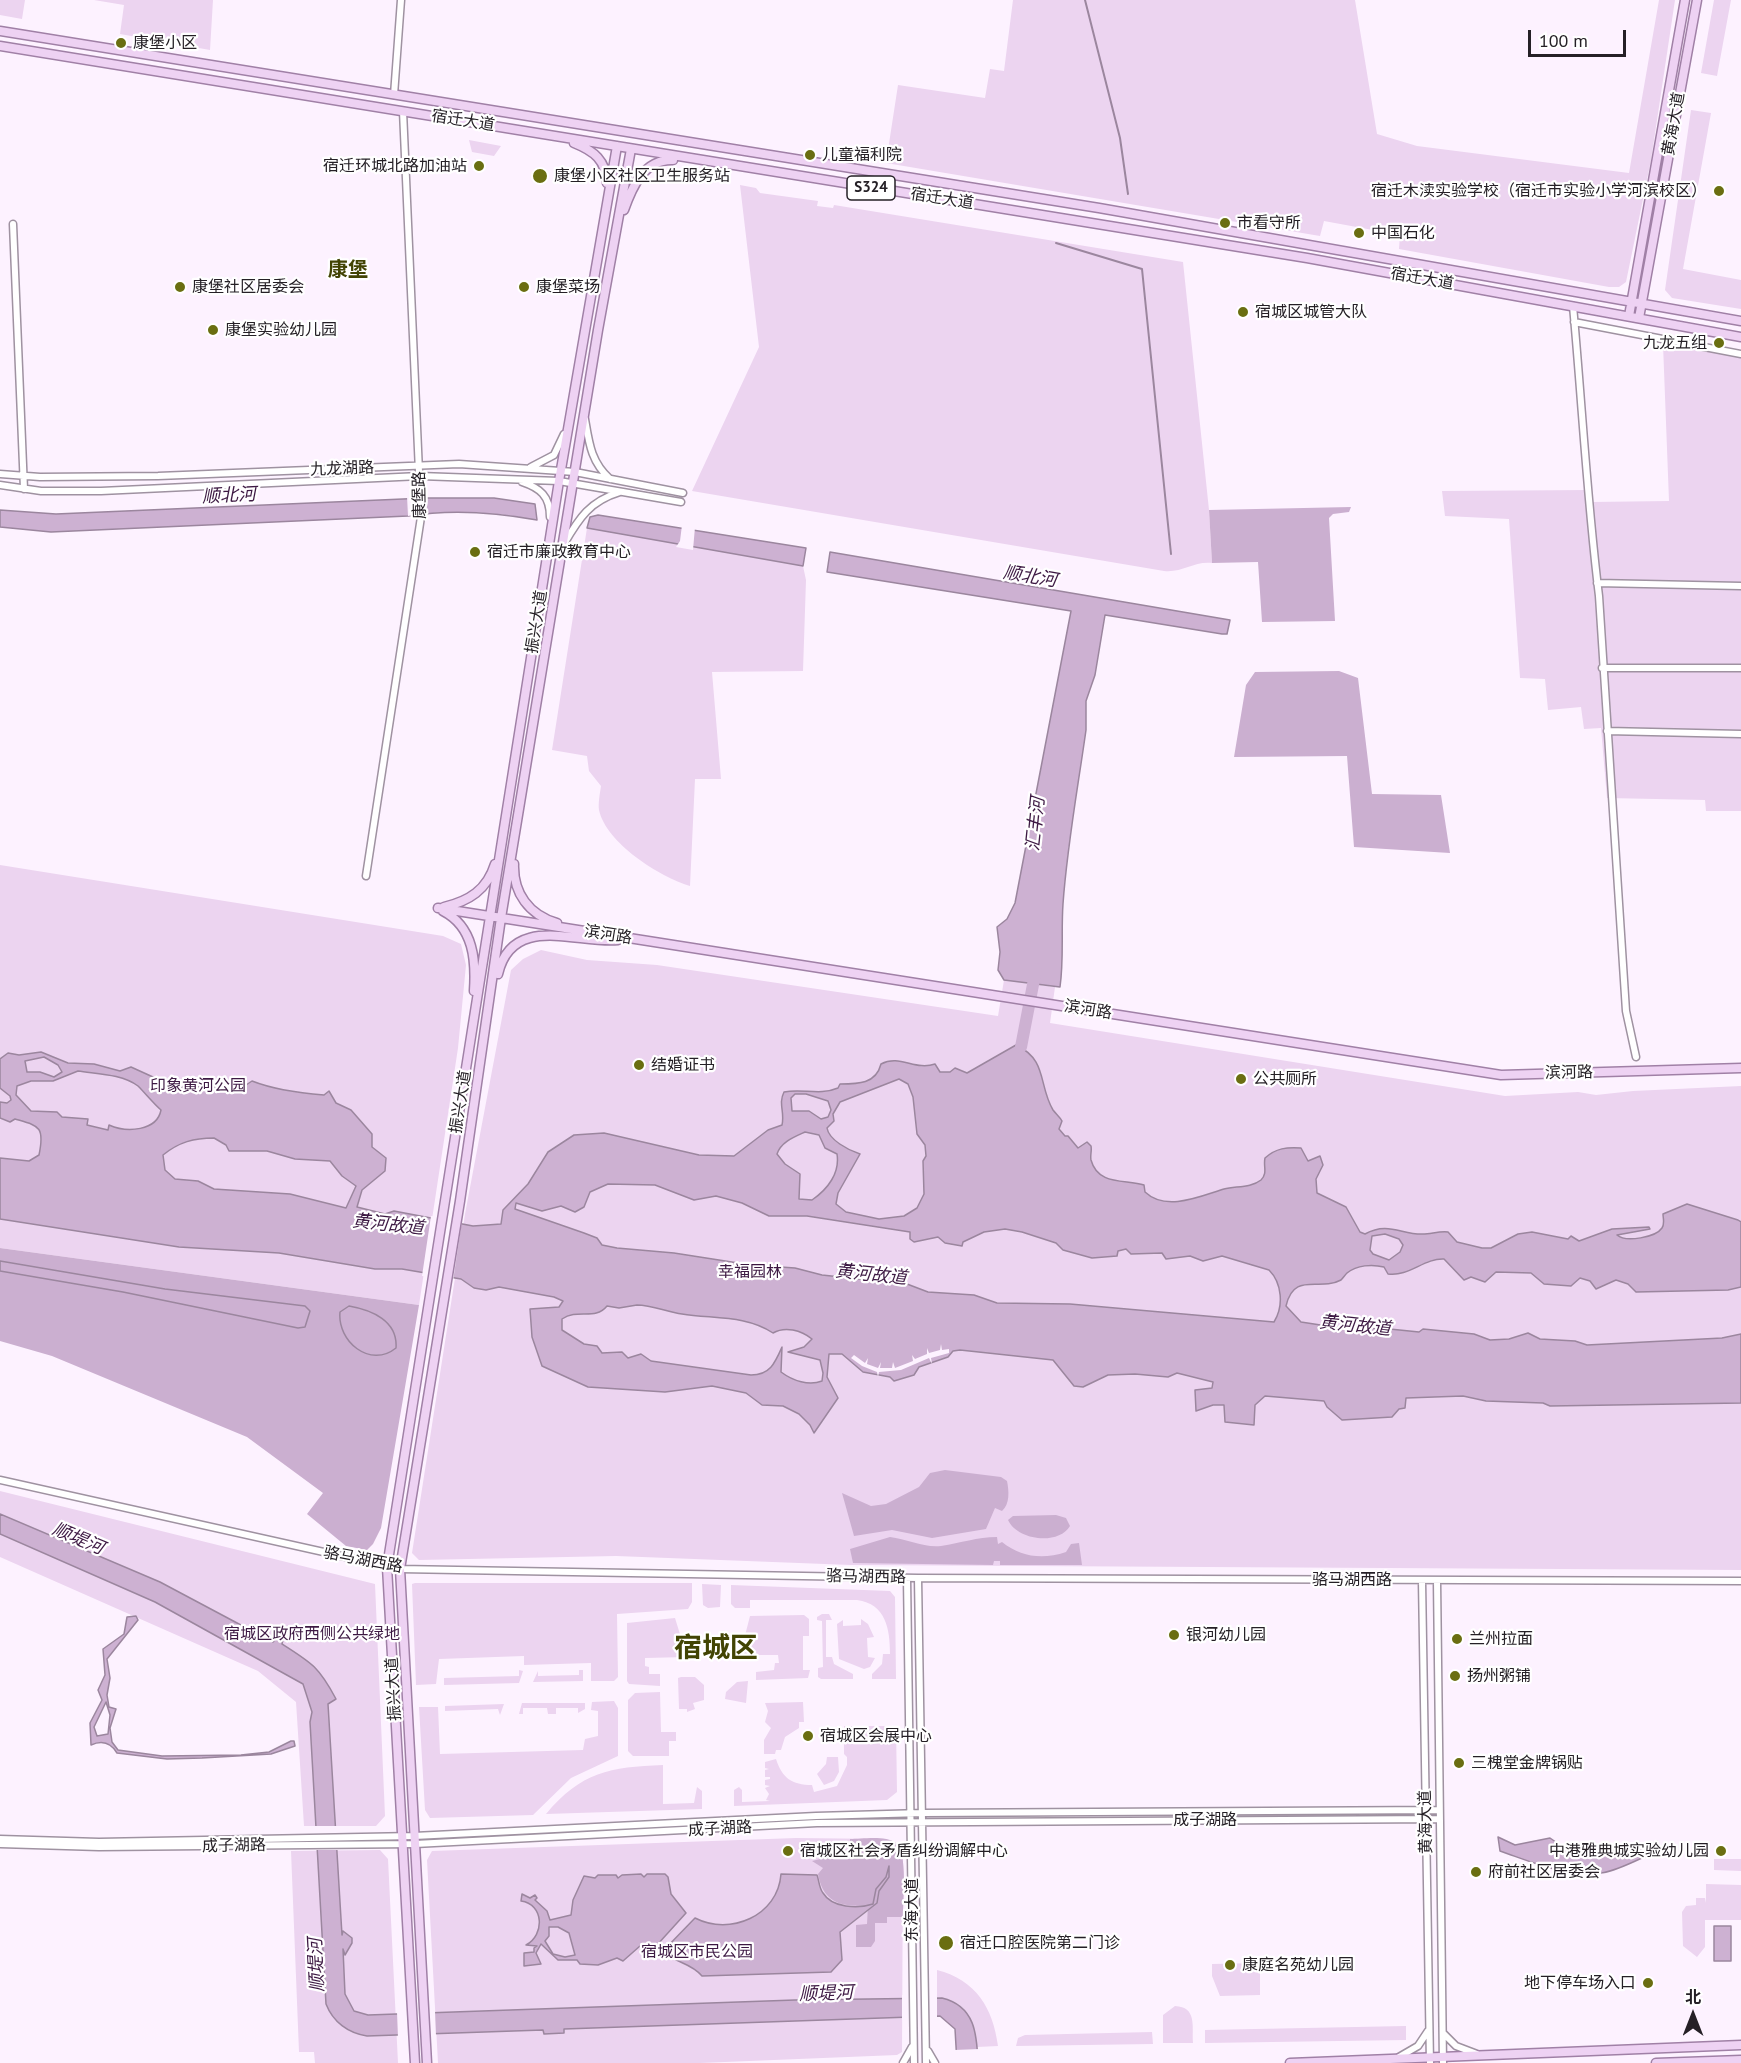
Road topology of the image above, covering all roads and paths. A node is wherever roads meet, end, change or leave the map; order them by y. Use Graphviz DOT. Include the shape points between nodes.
graph roads {
  1 [pos="401,0"];
  2 [pos="1685,0"];
  3 [pos="1697,0"];
  4 [pos="0,31"];
  5 [pos="0,46"];
  6 [pos="394,95"];
  7 [pos="403,111"];
  8 [pos="542,134"];
  9 [pos="616,146"];
  10 [pos="631,149"];
  11 [pos="704,160"];
  12 [pos="13,224"];
  13 [pos="603,228"];
  14 [pos="615,233"];
  15 [pos="1631,301"];
  16 [pos="1642,303"];
  17 [pos="1573,306"];
  18 [pos="1629,316"];
  19 [pos="1639,318"];
  20 [pos="1741,321"];
  21 [pos="1574,322"];
  22 [pos="1741,337"];
  23 [pos="1741,354"];
  24 [pos="585,415"];
  25 [pos="570,416"];
  26 [pos="419,466"];
  27 [pos="524,469"];
  28 [pos="561,471"];
  29 [pos="575,472"];
  30 [pos="0,474"];
  31 [pos="420,476"];
  32 [pos="24,477"];
  33 [pos="611,479"];
  34 [pos="512,480"];
  35 [pos="560,481"];
  36 [pos="573,483"];
  37 [pos="0,485"];
  38 [pos="24,489"];
  39 [pos="624,491"];
  40 [pos="683,494"];
  41 [pos="681,502"];
  42 [pos="551,536"];
  43 [pos="563,547"];
  44 [pos="1597,583"];
  45 [pos="1741,586"];
  46 [pos="1602,668"];
  47 [pos="1741,669"];
  48 [pos="1607,731"];
  49 [pos="1741,734"];
  50 [pos="505,827"];
  51 [pos="516,829"];
  52 [pos="366,876"];
  53 [pos="438,908"];
  54 [pos="491,917"];
  55 [pos="501,918"];
  56 [pos="631,938"];
  57 [pos="485,1030"];
  58 [pos="471,1039"];
  59 [pos="1636,1057"];
  60 [pos="1741,1068"];
  61 [pos="0,1480"];
  62 [pos="387,1567"];
  63 [pos="399,1569"];
  64 [pos="907,1578"];
  65 [pos="918,1578"];
  66 [pos="1422,1581"];
  67 [pos="1437,1581"];
  68 [pos="1741,1581"];
  69 [pos="1426,1809"];
  70 [pos="1439,1810"];
  71 [pos="923,1813"];
  72 [pos="912,1814"];
  73 [pos="1426,1819"];
  74 [pos="1439,1819"];
  75 [pos="912,1822"];
  76 [pos="923,1822"];
  77 [pos="0,1839"];
  78 [pos="403,1840"];
  79 [pos="415,1840"];
  80 [pos="0,1844"];
  81 [pos="1429,2028"];
  82 [pos="1442,2030"];
  83 [pos="913,2037"];
  84 [pos="925,2039"];
  85 [pos="1741,2045"];
  86 [pos="426,2052"];
  87 [pos="1486,2058"];
  88 [pos="1395,2059"];
  89 [pos="415,2060"];
  90 [pos="1443,2060"];
  91 [pos="1741,2060"];
  92 [pos="1382,2061"];
  93 [pos="1430,2061"];
  94 [pos="427,2063"];
  95 [pos="903,2063"];
  96 [pos="914,2063"];
  97 [pos="926,2063"];
  98 [pos="936,2063"];
  99 [pos="1290,2063"];
  100 [pos="1656,2063"];
  1 -- 6 [label="street"];
  2 -- 15 [label="main road, 黄海大道"];
  3 -- 16 [label="main road, 黄海大道"];
  4 -- 6 [label="main road, 宿迁大道 / S324"];
  5 -- 7 [label="main road, 宿迁大道 / S324"];
  6 -- 15 [label="main road, 宿迁大道 / S324" via="1098,208"];
  7 -- 8 [label="main road, 宿迁大道 / S324"];
  7 -- 26 [label="street, 康堡路"];
  8 -- 9 [label="main road, 宿迁大道 / S324"];
  8 -- 13 [label="main road" via="589,149 602,161 607,183"];
  9 -- 10 [label="main road, 宿迁大道 / S324"];
  9 -- 13 [label="main road, 振兴大道"];
  10 -- 11 [label="main road, 宿迁大道 / S324"];
  10 -- 14 [label="main road, 振兴大道"];
  11 -- 14 [label="main road" via="666,159 642,173"];
  11 -- 17 [label="main road, 宿迁大道 / S324" via="1307,258"];
  12 -- 32 [label="street"];
  13 -- 25 [label="main road, 振兴大道"];
  14 -- 24 [label="main road, 振兴大道"];
  15 -- 16 [label="main road, 宿迁大道 / S324"];
  15 -- 18 [label="main road, 黄海大道"];
  16 -- 19 [label="main road, 黄海大道"];
  16 -- 20 [label="main road, 宿迁大道 / S324"];
  17 -- 18 [label="main road, 宿迁大道 / S324"];
  17 -- 21 [label="street"];
  18 -- 19 [label="main road, 宿迁大道 / S324"];
  19 -- 22 [label="main road, 宿迁大道 / S324"];
  21 -- 23 [label="street"];
  21 -- 44 [label="street" via="1589,528"];
  24 -- 29 [label="main road, 振兴大道"];
  24 -- 33 [label="street" via="593,457"];
  25 -- 27 [label="street" via="555,455"];
  25 -- 28 [label="main road, 振兴大道"];
  26 -- 27 [label="street, 九龙湖路" via="459,464"];
  26 -- 31 [label="street, 康堡路"];
  26 -- 32 [label="street, 九龙湖路"];
  27 -- 28 [label="street, 九龙湖路"];
  28 -- 29 [label="street, 九龙湖路"];
  28 -- 35 [label="main road, 振兴大道"];
  29 -- 33 [label="street, 九龙湖路"];
  29 -- 36 [label="main road, 振兴大道"];
  30 -- 32 [label="street, 九龙湖路"];
  31 -- 34 [label="street, 九龙湖路"];
  31 -- 38 [label="street, 九龙湖路" via="101,491"];
  31 -- 52 [label="street, 康堡路" via="420,533"];
  32 -- 38 [label="street"];
  33 -- 40 [label="street, 九龙湖路"];
  34 -- 35 [label="street, 九龙湖路"];
  34 -- 42 [label="street" via="531,485 545,495 550,508"];
  35 -- 36 [label="street, 九龙湖路"];
  35 -- 42 [label="main road, 振兴大道"];
  36 -- 39 [label="street, 九龙湖路"];
  36 -- 43 [label="main road, 振兴大道"];
  37 -- 38 [label="street, 九龙湖路"];
  39 -- 41 [label="street, 九龙湖路"];
  39 -- 43 [label="street" via="604,496 587,509"];
  42 -- 50 [label="main road, 振兴大道"];
  43 -- 51 [label="main road, 振兴大道"];
  44 -- 45 [label="street"];
  44 -- 46 [label="street"];
  46 -- 47 [label="street"];
  46 -- 48 [label="street"];
  48 -- 49 [label="street"];
  48 -- 59 [label="street" via="1626,1011"];
  50 -- 53 [label="main road" via="485,885 466,900"];
  50 -- 54 [label="main road, 振兴大道"];
  51 -- 55 [label="main road, 振兴大道"];
  51 -- 56 [label="main road" via="514,869 517,886 530,910 553,922"];
  53 -- 54 [label="main road, 滨河路"];
  53 -- 58 [label="main road" via="459,923 474,953"];
  54 -- 55 [label="main road, 滨河路"];
  54 -- 58 [label="main road, 振兴大道"];
  55 -- 56 [label="main road, 滨河路"];
  55 -- 57 [label="main road, 振兴大道"];
  56 -- 57 [label="main road" via="605,941 540,935 515,945 499,968"];
  56 -- 60 [label="main road, 滨河路" via="1501,1075"];
  57 -- 63 [label="main road, 振兴大道"];
  58 -- 62 [label="main road, 振兴大道"];
  61 -- 62 [label="street, 骆马湖西路"];
  62 -- 63 [label="street, 骆马湖西路"];
  62 -- 78 [label="main road, 振兴大道"];
  63 -- 64 [label="street, 骆马湖西路"];
  63 -- 79 [label="main road, 振兴大道"];
  64 -- 65 [label="street, 骆马湖西路"];
  64 -- 72 [label="street, 东海大道"];
  65 -- 66 [label="street, 骆马湖西路"];
  65 -- 71 [label="street, 东海大道"];
  66 -- 67 [label="street, 骆马湖西路"];
  66 -- 69 [label="street, 黄海大道"];
  67 -- 68 [label="street, 骆马湖西路"];
  67 -- 70 [label="street, 黄海大道"];
  69 -- 70 [label="street, 成子湖路"];
  69 -- 71 [label="street, 成子湖路"];
  69 -- 73 [label="street, 黄海大道"];
  70 -- 74 [label="street, 黄海大道"];
  71 -- 72 [label="street, 成子湖路"];
  71 -- 76 [label="street, 东海大道"];
  72 -- 75 [label="street, 东海大道"];
  72 -- 79 [label="street, 成子湖路"];
  73 -- 74 [label="street, 成子湖路"];
  73 -- 76 [label="street, 成子湖路"];
  73 -- 81 [label="street, 黄海大道"];
  74 -- 82 [label="street, 黄海大道"];
  75 -- 76 [label="street, 成子湖路"];
  75 -- 79 [label="street, 成子湖路"];
  75 -- 83 [label="street, 东海大道"];
  76 -- 84 [label="street, 东海大道"];
  77 -- 78 [label="street, 成子湖路"];
  78 -- 79 [label="street, 成子湖路"];
  78 -- 80 [label="street, 成子湖路" via="357,1845"];
  78 -- 89 [label="main road, 振兴大道"];
  79 -- 86 [label="main road, 振兴大道"];
  81 -- 88 [label="street" via="1418,2046"];
  81 -- 93 [label="street, 黄海大道"];
  82 -- 87 [label="street" via="1450,2043"];
  82 -- 90 [label="street, 黄海大道"];
  83 -- 95 [label="street" via="908,2059"];
  83 -- 96 [label="street, 东海大道"];
  84 -- 97 [label="street, 东海大道"];
  84 -- 98 [label="street"];
  85 -- 87 [label="main road"];
  86 -- 89 [label="main road"];
  86 -- 94 [label="main road, 振兴大道"];
  87 -- 90 [label="main road"];
  88 -- 92 [label="main road"];
  88 -- 93 [label="main road"];
  90 -- 93 [label="main road"];
  91 -- 100 [label="main road"];
  92 -- 99 [label="main road"];
}
